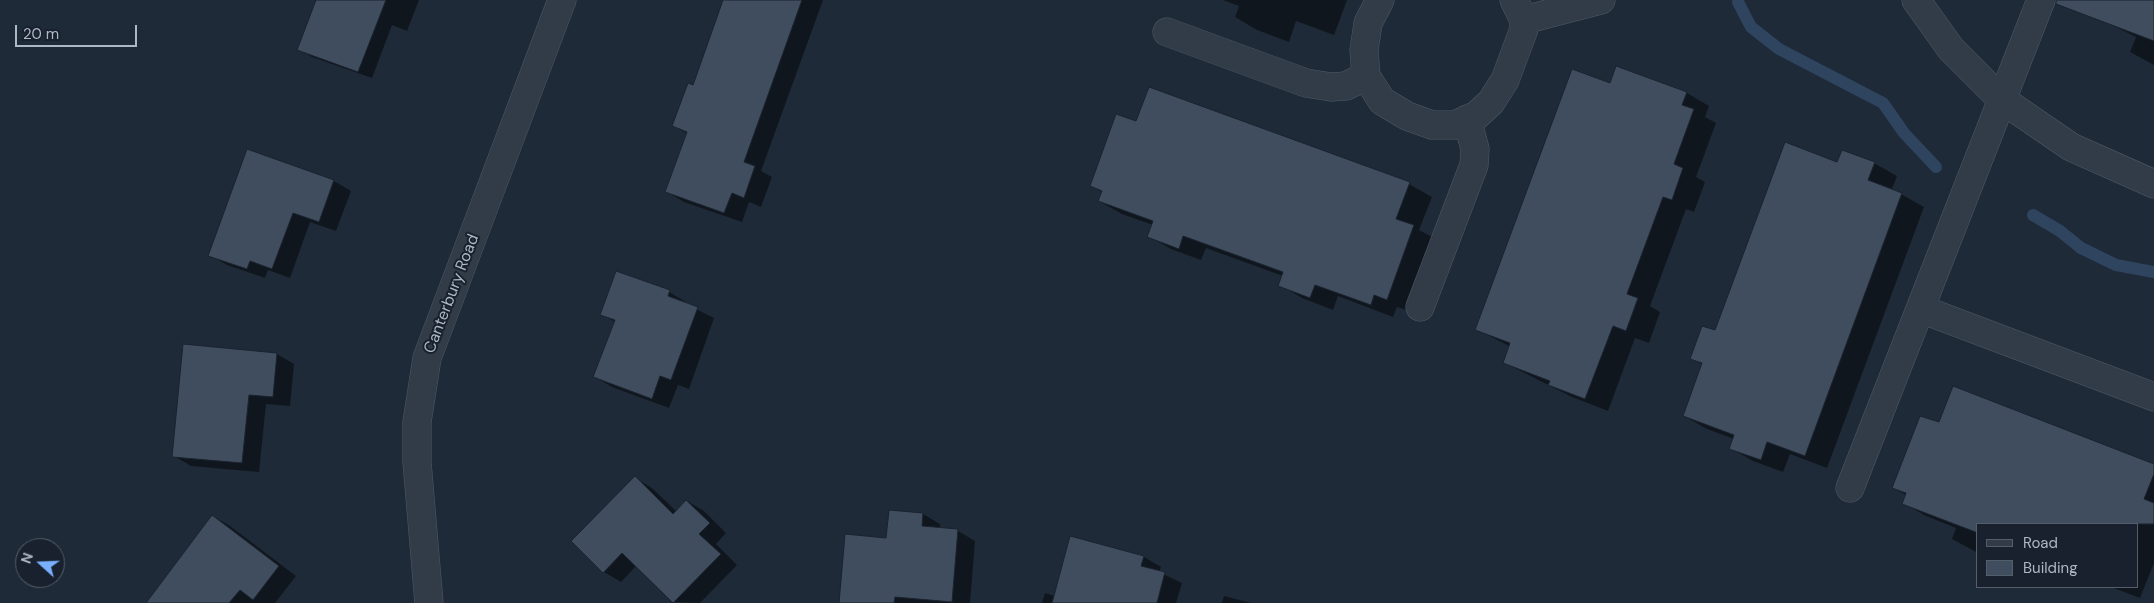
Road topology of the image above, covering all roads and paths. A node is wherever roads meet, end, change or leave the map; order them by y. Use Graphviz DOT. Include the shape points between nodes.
graph roads {
  1 [pos="562,0"];
  2 [pos="1380,0"];
  3 [pos="1601,0"];
  4 [pos="1916,0"];
  5 [pos="2041,0"];
  6 [pos="1519,10"];
  7 [pos="1167,32"];
  8 [pos="1366,76"];
  9 [pos="2001,99"];
  10 [pos="1467,119"];
  11 [pos="2154,184"];
  12 [pos="1420,307"];
  13 [pos="1921,309"];
  14 [pos="2154,397"];
  15 [pos="1850,488"];
  16 [pos="430,603"];
  1 -- 16 [label="street, Canterbury Road" via="427,358 416,422"];
  2 -- 8 [label="street" via="1368,23 1364,50"];
  3 -- 6 [label="street"];
  4 -- 9 [label="street" via="1951,49"];
  5 -- 9 [label="street"];
  6 -- 10 [label="street" via="1524,29 1506,80 1491,102 1477,115"];
  7 -- 8 [label="street" via="1306,83 1346,86"];
  8 -- 10 [label="street" via="1382,101 1406,116 1432,125 1455,125"];
  9 -- 11 [label="street" via="2071,147"];
  9 -- 13 [label="street"];
  10 -- 12 [label="street" via="1475,149 1474,165"];
  13 -- 14 [label="street"];
  13 -- 15 [label="street"];
}
